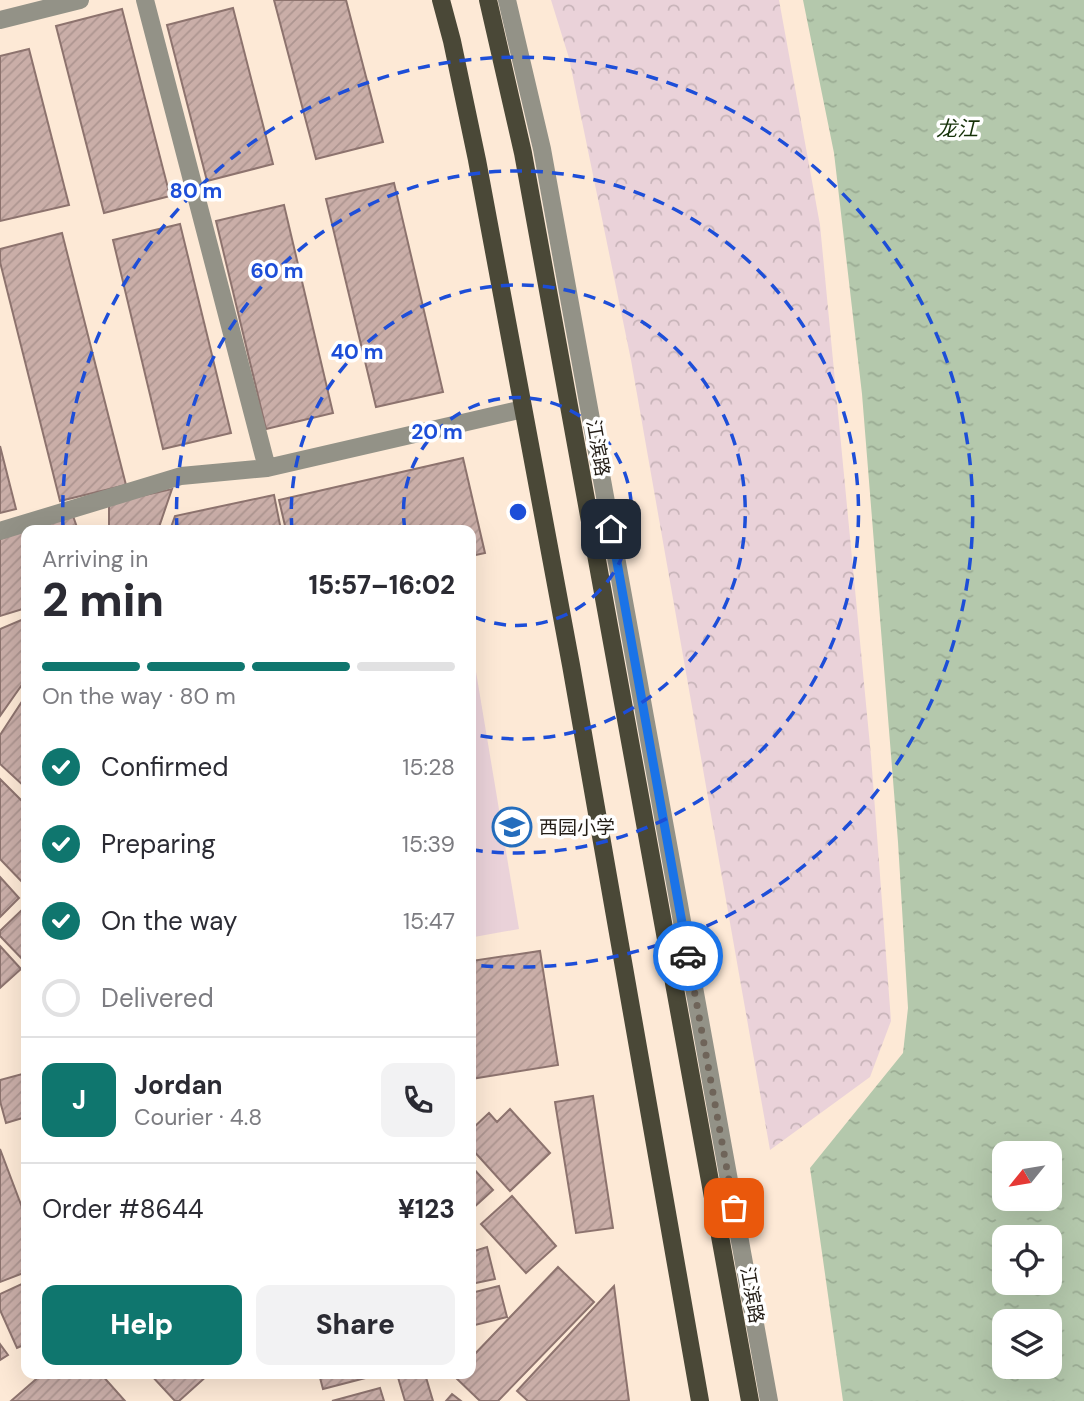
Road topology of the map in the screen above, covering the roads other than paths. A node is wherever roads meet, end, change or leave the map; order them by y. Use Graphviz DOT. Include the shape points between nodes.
graph roads {
  1 [pos="80,0"];
  2 [pos="145,0"];
  3 [pos="441,0"];
  4 [pos="488,0"];
  5 [pos="507,0"];
  6 [pos="0,20"];
  7 [pos="523,409"];
  8 [pos="267,468"];
  9 [pos="0,531"];
  10 [pos="700,1401"];
  11 [pos="750,1401"];
  12 [pos="769,1401"];
  1 -- 6 [label="street"];
  2 -- 8 [label="street"];
  3 -- 7 [label="main road" via="474,146"];
  4 -- 11 [label="main road, 江滨路" via="523,153"];
  5 -- 12 [label="street" via="542,149"];
  7 -- 8 [label="street"];
  7 -- 10 [label="main road"];
  8 -- 9 [label="street" via="181,476"];
}
